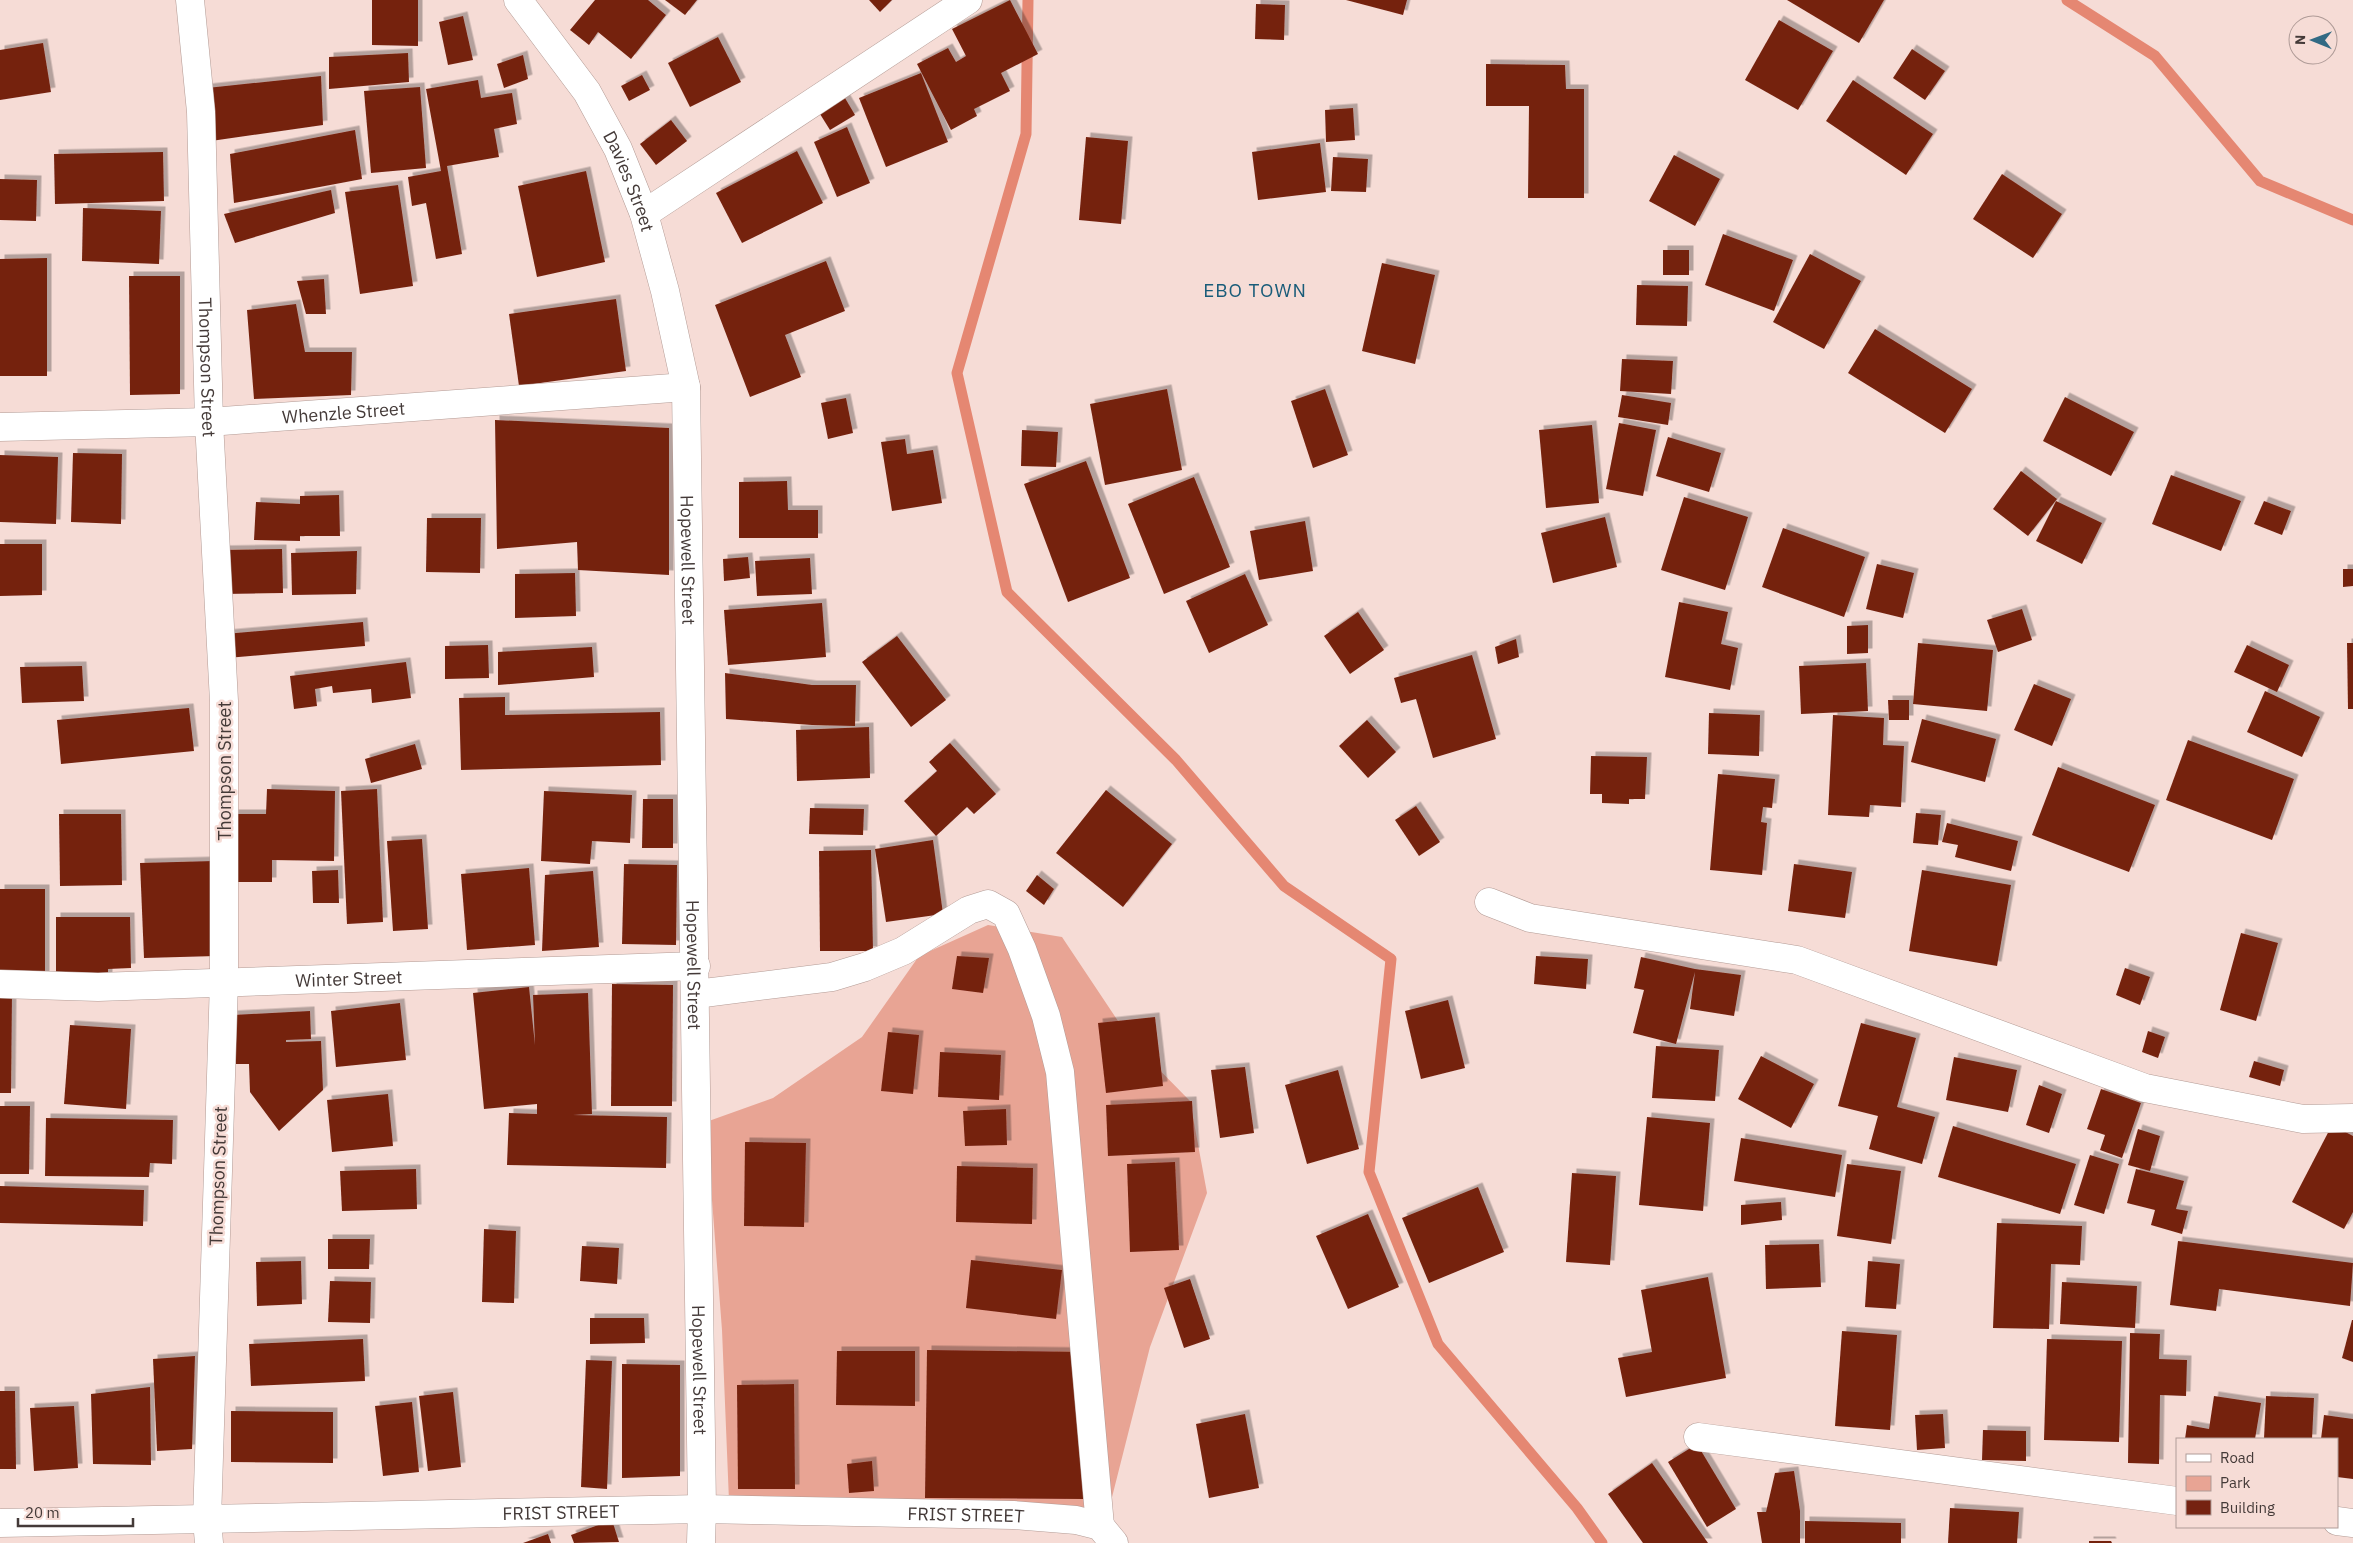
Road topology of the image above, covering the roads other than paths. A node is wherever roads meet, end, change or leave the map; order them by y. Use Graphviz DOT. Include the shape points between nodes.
graph roads {
  1 [pos="190,0"];
  2 [pos="518,0"];
  3 [pos="968,0"];
  4 [pos="644,214"];
  5 [pos="686,387"];
  6 [pos="209,422"];
  7 [pos="0,427"];
  8 [pos="1489,902"];
  9 [pos="696,966"];
  10 [pos="224,981"];
  11 [pos="0,984"];
  12 [pos="696,994"];
  13 [pos="2353,1118"];
  14 [pos="1698,1437"];
  15 [pos="2176,1501"];
  16 [pos="702,1508"];
  17 [pos="2338,1521"];
  18 [pos="0,1523"];
  19 [pos="2353,1523"];
  20 [pos="208,1531"];
  21 [pos="1107,1534"];
  22 [pos="701,1543"];
  1 -- 6 [label="street, Thompson Street" via="200,112"];
  2 -- 4 [label="street, Davies Street" via="587,92 618,149"];
  3 -- 4 [label="street"];
  4 -- 5 [label="street, Davies Street" via="666,291"];
  5 -- 6 [label="street, Whenzle Street"];
  5 -- 9 [label="street, Hopewell Street"];
  6 -- 7 [label="street, Whenzle Street"];
  6 -- 10 [label="street, Thompson Street" via="224,701"];
  8 -- 13 [label="street" via="1530,918 1797,960 2145,1088 2302,1119"];
  9 -- 10 [label="street, Winter Street"];
  9 -- 12 [label="street, Hopewell Street"];
  10 -- 11 [label="street, Winter Street" via="98,987"];
  10 -- 20 [label="street, Thompson Street"];
  12 -- 16 [label="street, Hopewell Street"];
  12 -- 21 [label="street" via="832,977 903,951 969,910 988,904 1006,914 1046,1016 1060,1072"];
  14 -- 15 [label="street"];
  16 -- 20 [label="street, FRIST STREET"];
  16 -- 21 [label="street, FRIST STREET" via="1013,1515 1076,1520"];
  16 -- 22 [label="street, Hopewell Street"];
  17 -- 19 [label="street"];
  18 -- 20 [label="street, FRIST STREET"];
}
